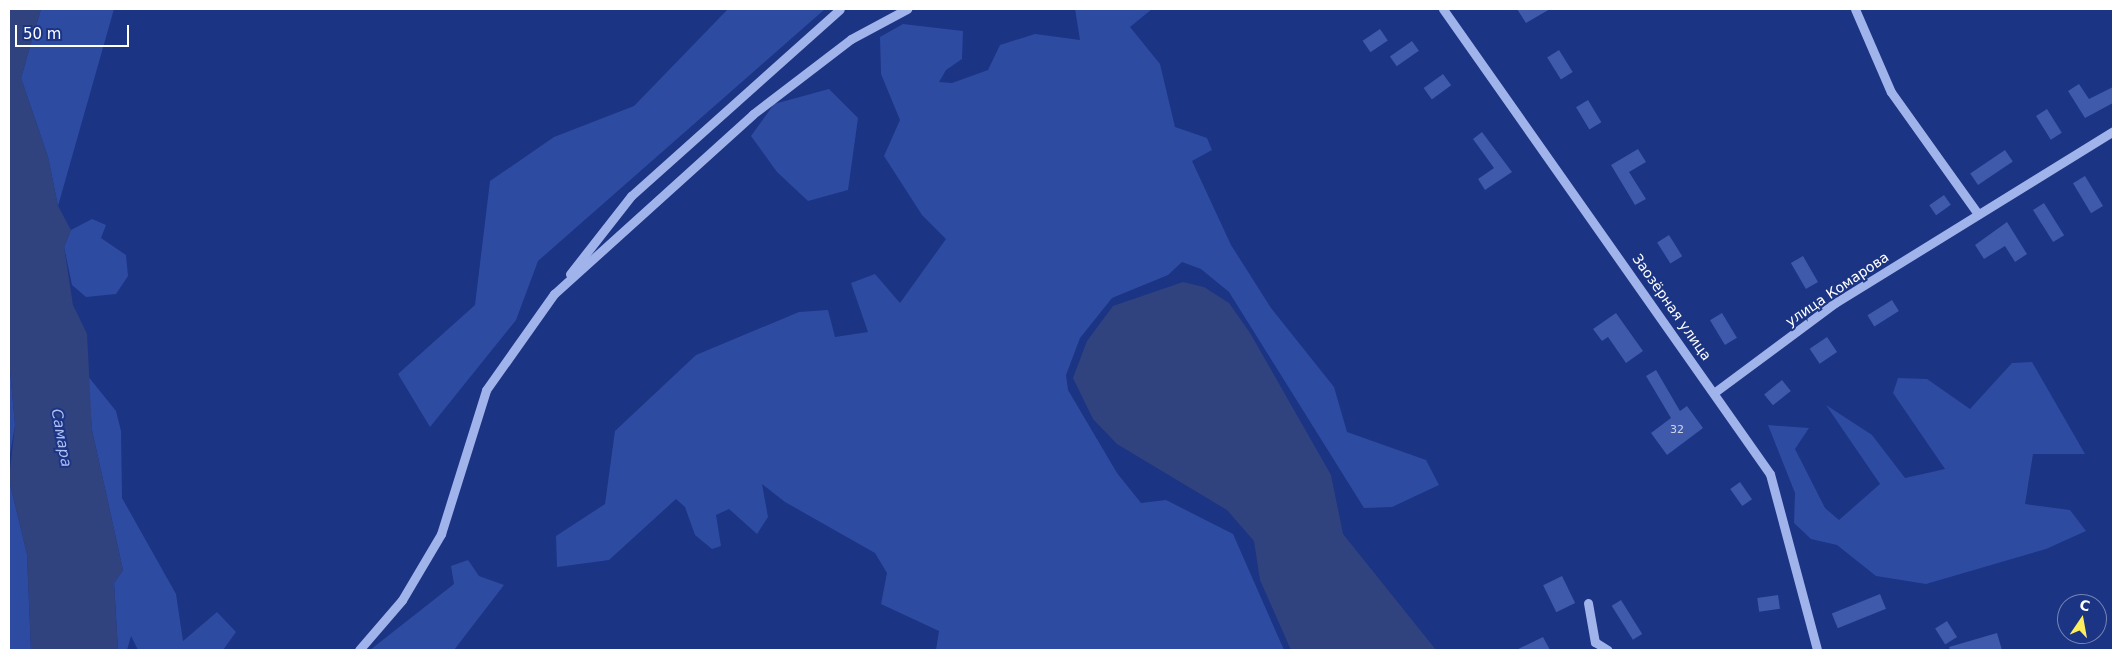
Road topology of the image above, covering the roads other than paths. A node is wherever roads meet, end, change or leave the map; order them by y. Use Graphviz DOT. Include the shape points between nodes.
graph roads {
  1 [pos="840,9"];
  2 [pos="907,9"];
  3 [pos="1443,9"];
  4 [pos="1855,9"];
  5 [pos="2113,131"];
  6 [pos="1978,214"];
  7 [pos="554,294"];
  8 [pos="1715,392"];
  9 [pos="1588,603"];
  10 [pos="359,650"];
  11 [pos="1608,650"];
  12 [pos="1817,650"];
  1 -- 7 [label="street" via="631,196"];
  2 -- 7 [label="street" via="851,39 753,114"];
  3 -- 8 [label="street, Заозёрная улица"];
  4 -- 6 [label="street" via="1891,92"];
  5 -- 6 [label="street, улица Комарова"];
  6 -- 8 [label="street, улица Комарова" via="1836,303"];
  7 -- 10 [label="street" via="486,390 441,534 402,600"];
  8 -- 12 [label="street, Заозёрная улица" via="1770,474"];
  9 -- 11 [label="street" via="1595,642"];
}
